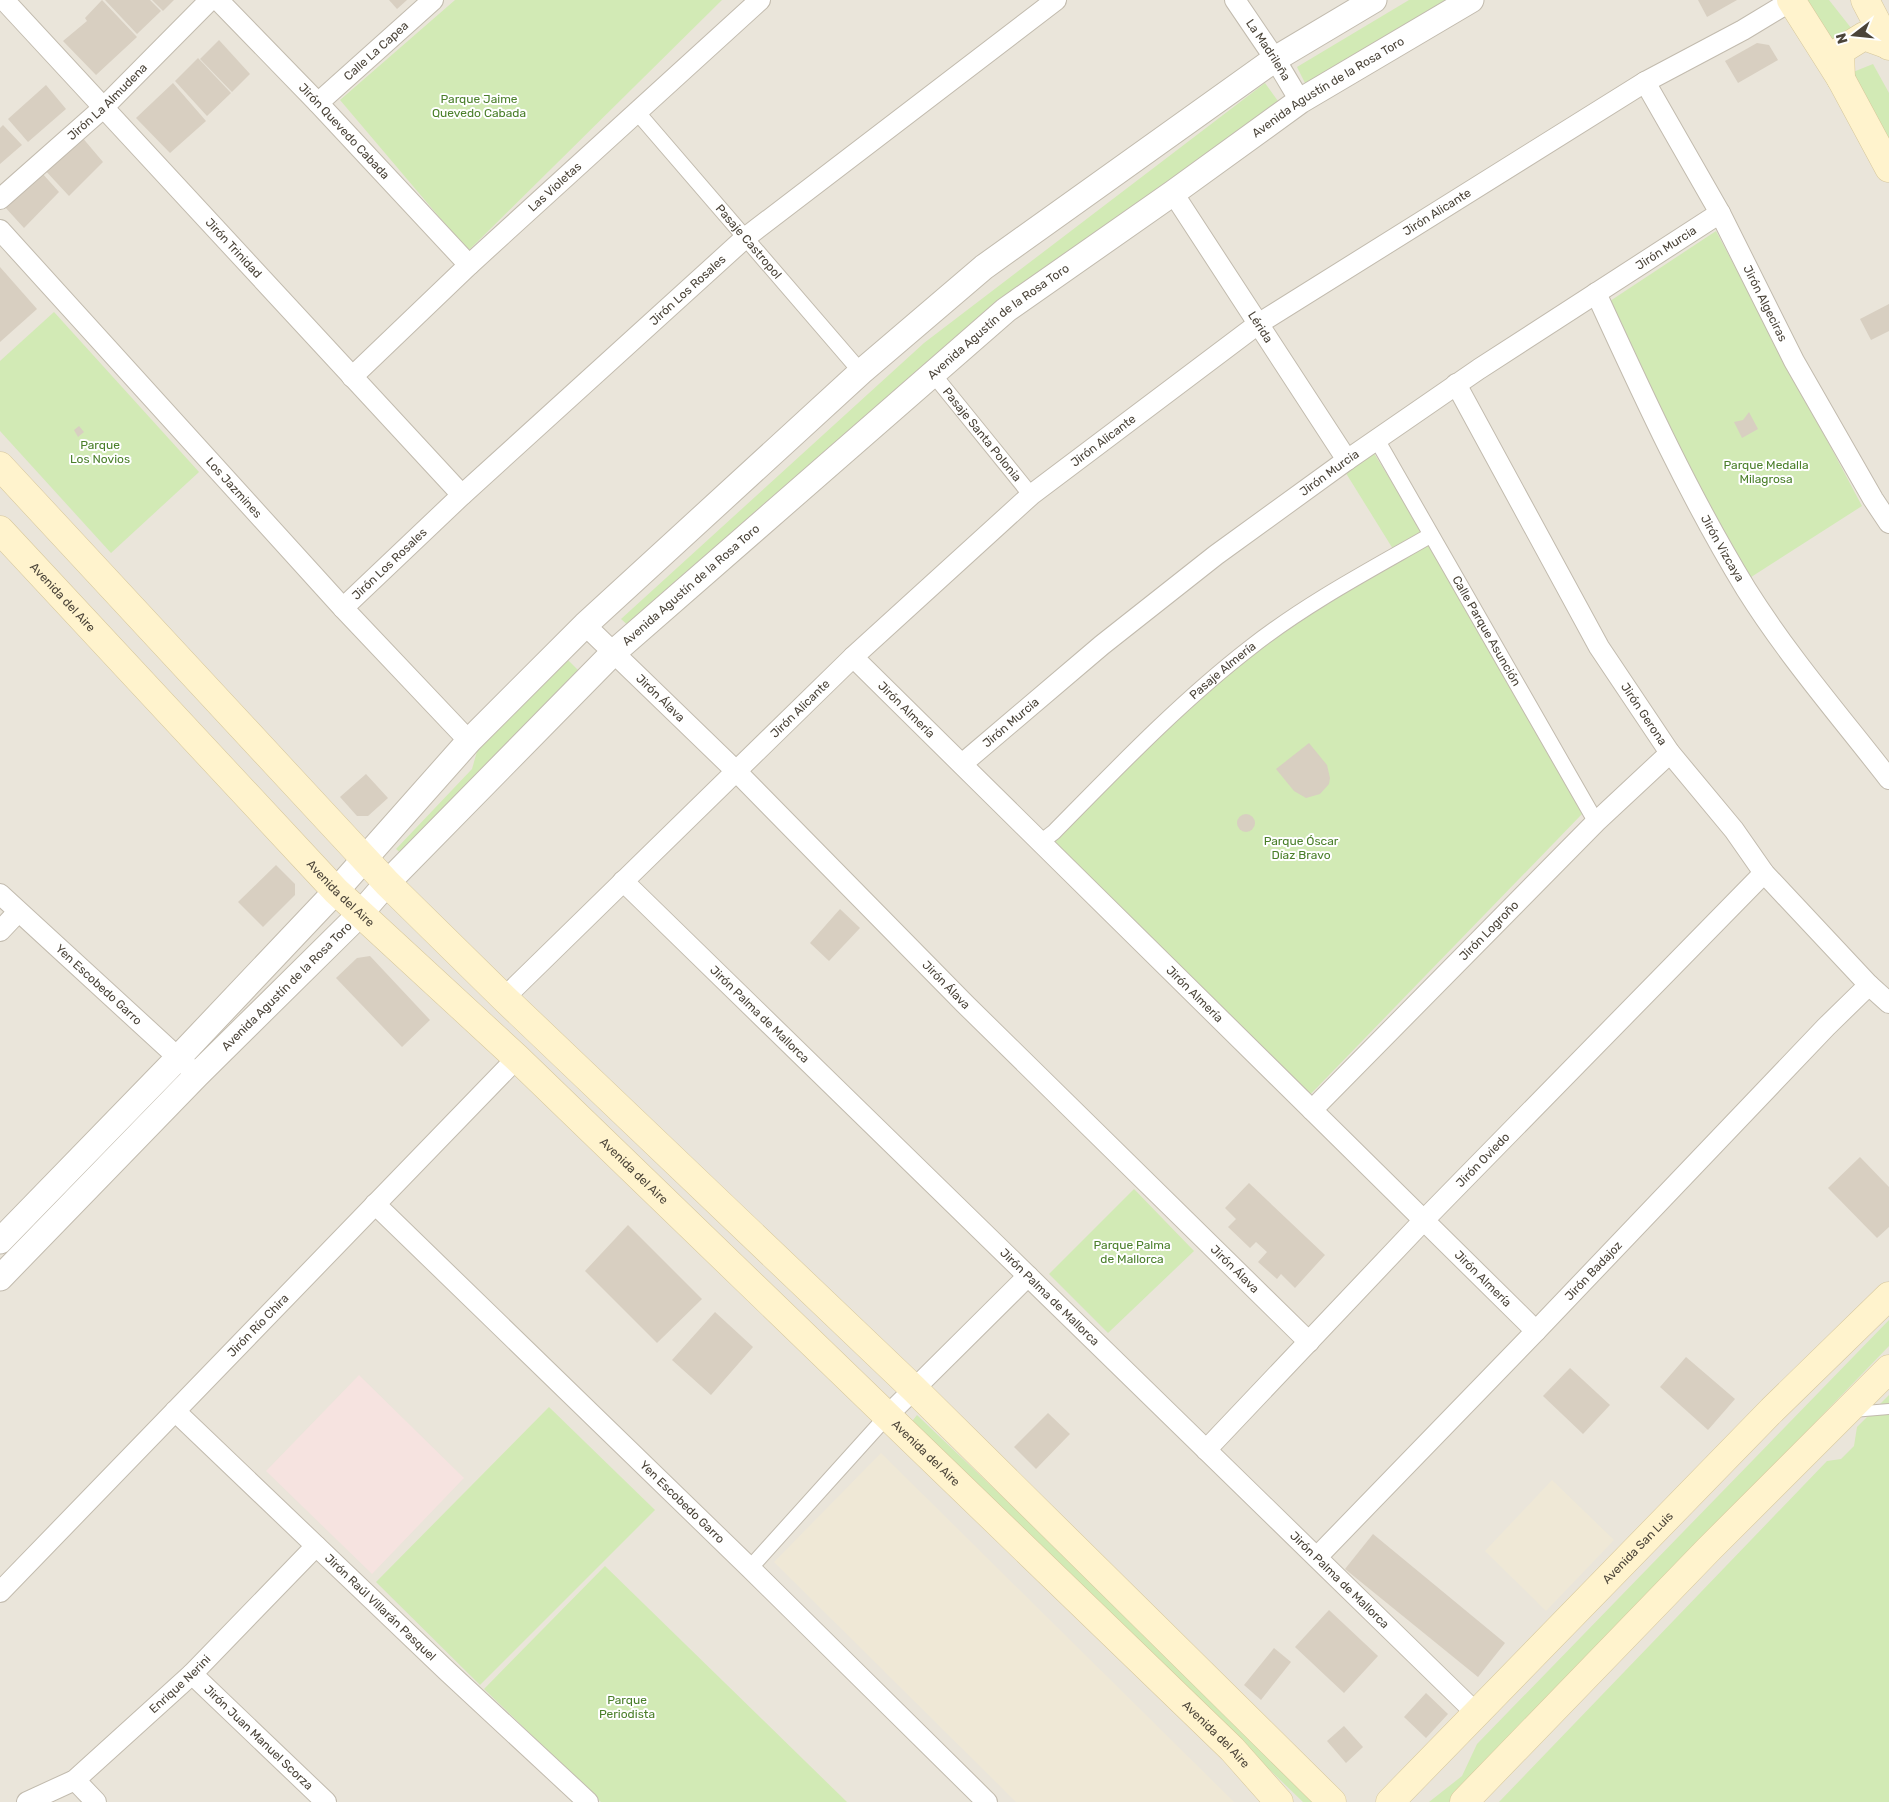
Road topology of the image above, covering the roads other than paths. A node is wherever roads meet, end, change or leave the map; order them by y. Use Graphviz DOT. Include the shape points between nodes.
graph roads {
  1 [pos="4,0"];
  2 [pos="210,0"];
  3 [pos="218,0"];
  4 [pos="433,0"];
  5 [pos="760,0"];
  6 [pos="1235,0"];
  7 [pos="1374,0"];
  8 [pos="1472,0"];
  9 [pos="1791,0"];
  10 [pos="1865,0"];
  11 [pos="1048,2"];
  12 [pos="1889,45"];
  13 [pos="1275,59"];
  14 [pos="1841,79"];
  15 [pos="1645,82"];
  16 [pos="1300,101"];
  17 [pos="318,103"];
  18 [pos="103,108"];
  19 [pos="637,112"];
  20 [pos="1889,168"];
  21 [pos="1173,193"];
  22 [pos="0,198"];
  23 [pos="1720,214"];
  24 [pos="0,230"];
  25 [pos="745,238"];
  26 [pos="469,265"];
  27 [pos="1596,293"];
  28 [pos="1258,324"];
  29 [pos="861,372"];
  30 [pos="934,374"];
  31 [pos="352,377"];
  32 [pos="1456,384"];
  33 [pos="1377,440"];
  34 [pos="1347,460"];
  35 [pos="0,466"];
  36 [pos="462,495"];
  37 [pos="1031,495"];
  38 [pos="36,503"];
  39 [pos="1889,523"];
  40 [pos="1431,535"];
  41 [pos="4,539"];
  42 [pos="343,608"];
  43 [pos="585,625"];
  44 [pos="613,653"];
  45 [pos="853,656"];
  46 [pos="469,742"];
  47 [pos="1670,753"];
  48 [pos="962,764"];
  49 [pos="737,772"];
  50 [pos="1889,779"];
  51 [pos="1596,822"];
  52 [pos="1041,842"];
  53 [pos="365,859"];
  54 [pos="1764,873"];
  55 [pos="623,881"];
  56 [pos="336,891"];
  57 [pos="396,892"];
  58 [pos="0,894"];
  59 [pos="18,912"];
  60 [pos="360,914"];
  61 [pos="0,931"];
  62 [pos="1869,985"];
  63 [pos="504,998"];
  64 [pos="1889,1003"];
  65 [pos="178,1058"];
  66 [pos="517,1058"];
  67 [pos="197,1074"];
  68 [pos="1312,1110"];
  69 [pos="375,1204"];
  70 [pos="1424,1220"];
  71 [pos="0,1241"];
  72 [pos="1028,1276"];
  73 [pos="0,1278"];
  74 [pos="1889,1296"];
  75 [pos="1536,1331"];
  76 [pos="1309,1342"];
  77 [pos="1889,1369"];
  78 [pos="914,1389"];
  79 [pos="1889,1409"];
  80 [pos="175,1412"];
  81 [pos="1845,1413"];
  82 [pos="888,1415"];
  83 [pos="1206,1450"];
  84 [pos="316,1546"];
  85 [pos="1317,1557"];
  86 [pos="750,1568"];
  87 [pos="1,1590"];
  88 [pos="192,1674"];
  89 [pos="1476,1713"];
  90 [pos="75,1780"];
  91 [pos="27,1802"];
  92 [pos="96,1802"];
  93 [pos="326,1802"];
  94 [pos="588,1802"];
  95 [pos="987,1802"];
  96 [pos="1279,1802"];
  97 [pos="1332,1802"];
  98 [pos="1390,1802"];
  99 [pos="1464,1802"];
  1 -- 18 [label="street, Jirón Trinidad"];
  2 -- 18 [label="street, Jirón La Almudena"];
  3 -- 17 [label="street, Jirón Quevedo Cabada"];
  4 -- 17 [label="street, Calle La Capea"];
  5 -- 19 [label="street, Las Violetas"];
  6 -- 13 [label="street, La Madrileña"];
  7 -- 13 [label="street"];
  8 -- 16 [label="street, Avenida Agustín de la Rosa Toro"];
  9 -- 14 [label="main road"];
  9 -- 15 [label="street, Jirón Alicante" via="1743,30"];
  10 -- 12 [label="main road"];
  11 -- 25 [label="street, Jirón Los Rosales"];
  12 -- 14 [label="main road" via="1864,36 1840,51"];
  13 -- 16 [label="street, La Madrileña"];
  13 -- 29 [label="street" via="984,267"];
  14 -- 20 [label="main road"];
  15 -- 23 [label="street, Jirón Algeciras"];
  15 -- 28 [label="street, Jirón Alicante"];
  16 -- 21 [label="street, Avenida Agustín de la Rosa Toro"];
  17 -- 26 [label="street, Jirón Quevedo Cabada"];
  18 -- 22 [label="street, Jirón La Almudena"];
  18 -- 31 [label="street, Jirón Trinidad"];
  19 -- 25 [label="street, Pasaje Castropol"];
  19 -- 26 [label="street, Las Violetas"];
  21 -- 28 [label="street, Lérida"];
  21 -- 30 [label="street, Avenida Agustín de la Rosa Toro" via="1006,310"];
  23 -- 27 [label="street, Jirón Murcia"];
  23 -- 39 [label="street, Jirón Algeciras" via="1794,361"];
  24 -- 42 [label="street, Los Jazmines"];
  25 -- 29 [label="street, Pasaje Castropol"];
  25 -- 36 [label="street, Jirón Los Rosales"];
  26 -- 31 [label="street, Las Violetas"];
  27 -- 32 [label="street, Jirón Murcia"];
  27 -- 50 [label="street, Jirón Vizcaya" via="1652,413 1747,590 1791,656"];
  28 -- 34 [label="street, Lérida"];
  28 -- 37 [label="street, Jirón Alicante"];
  29 -- 43 [label="street"];
  30 -- 37 [label="street, Pasaje Santa Polonia"];
  30 -- 44 [label="street, Avenida Agustín de la Rosa Toro"];
  31 -- 36 [label="street, Jirón Trinidad"];
  32 -- 33 [label="street, Jirón Murcia"];
  32 -- 47 [label="street, Jirón Gerona" via="1599,647"];
  33 -- 34 [label="street, Jirón Murcia"];
  33 -- 40 [label="street, Calle Parque Asunción"];
  34 -- 48 [label="street, Jirón Murcia" via="1216,556 1102,646"];
  35 -- 38 [label="main road"];
  36 -- 42 [label="street, Jirón Los Rosales"];
  37 -- 45 [label="street, Jirón Alicante"];
  38 -- 41 [label="main road" via="28,525"];
  38 -- 53 [label="main road"];
  40 -- 51 [label="street, Calle Parque Asunción"];
  40 -- 52 [label="street, Pasaje Almería" via="1314,602 1251,646 1152,734"];
  41 -- 56 [label="main road, Avenida del Aire"];
  42 -- 46 [label="street, Los Jazmines"];
  43 -- 44 [label="street, Jirón Álava"];
  43 -- 46 [label="street"];
  44 -- 49 [label="street, Jirón Álava"];
  44 -- 57 [label="street, Avenida Agustín de la Rosa Toro"];
  45 -- 48 [label="street, Jirón Almería"];
  45 -- 49 [label="street, Jirón Alicante"];
  46 -- 53 [label="street"];
  47 -- 51 [label="street, Jirón Logroño"];
  47 -- 54 [label="street, Jirón Gerona" via="1734,830"];
  48 -- 52 [label="street, Jirón Almería"];
  49 -- 55 [label="street, Jirón Alicante"];
  49 -- 76 [label="street, Jirón Álava" via="965,1004"];
  51 -- 68 [label="street, Jirón Logroño"];
  52 -- 68 [label="street, Jirón Almería"];
  53 -- 56 [label="street"];
  53 -- 57 [label="main road"];
  54 -- 62 [label="street, Jirón Gerona"];
  54 -- 70 [label="street, Jirón Oviedo"];
  55 -- 63 [label="street, Jirón Alicante"];
  55 -- 72 [label="street, Jirón Palma de Mallorca"];
  56 -- 60 [label="main road, Avenida del Aire"];
  56 -- 65 [label="street"];
  57 -- 60 [label="street, Avenida Agustín de la Rosa Toro"];
  57 -- 63 [label="main road"];
  58 -- 59 [label="street, Yen Escobedo Garro"];
  59 -- 61 [label="street"];
  59 -- 65 [label="street, Yen Escobedo Garro"];
  60 -- 66 [label="main road, Avenida del Aire"];
  60 -- 67 [label="street, Avenida Agustín de la Rosa Toro"];
  62 -- 64 [label="street, Jirón Gerona"];
  62 -- 75 [label="street, Jirón Badajoz"];
  63 -- 78 [label="main road"];
  65 -- 67 [label="street, Yen Escobedo Garro"];
  65 -- 71 [label="street"];
  66 -- 69 [label="street, Jirón Río Chira"];
  66 -- 82 [label="main road, Avenida del Aire"];
  67 -- 73 [label="street, Avenida Agustín de la Rosa Toro"];
  68 -- 70 [label="street, Jirón Almería"];
  69 -- 80 [label="street, Jirón Río Chira"];
  69 -- 86 [label="street, Yen Escobedo Garro"];
  70 -- 75 [label="street, Jirón Almería"];
  70 -- 76 [label="street, Jirón Oviedo"];
  72 -- 78 [label="street"];
  72 -- 83 [label="street, Jirón Palma de Mallorca"];
  74 -- 89 [label="main road, Avenida San Luis" via="1772,1410"];
  75 -- 85 [label="street, Jirón Badajoz"];
  76 -- 83 [label="street, Jirón Oviedo"];
  77 -- 81 [label="main road"];
  78 -- 82 [label="street"];
  78 -- 97 [label="main road"];
  79 -- 81 [label="lane"];
  80 -- 84 [label="street, Jirón Raúl Villarán Pasquel"];
  80 -- 87 [label="street, Jirón Río Chira"];
  81 -- 99 [label="main road"];
  82 -- 86 [label="street"];
  82 -- 96 [label="main road, Avenida del Aire" via="1232,1749"];
  83 -- 85 [label="street, Jirón Palma de Mallorca"];
  84 -- 88 [label="street, Enrique Nerini"];
  84 -- 94 [label="street, Jirón Raúl Villarán Pasquel"];
  85 -- 89 [label="street, Jirón Palma de Mallorca"];
  86 -- 95 [label="street, Yen Escobedo Garro"];
  88 -- 90 [label="street, Enrique Nerini"];
  88 -- 93 [label="street, Jirón Juan Manuel Scorza"];
  89 -- 98 [label="main road, Avenida San Luis"];
  90 -- 91 [label="street, Enrique Nerini"];
  90 -- 92 [label="street"];
}
